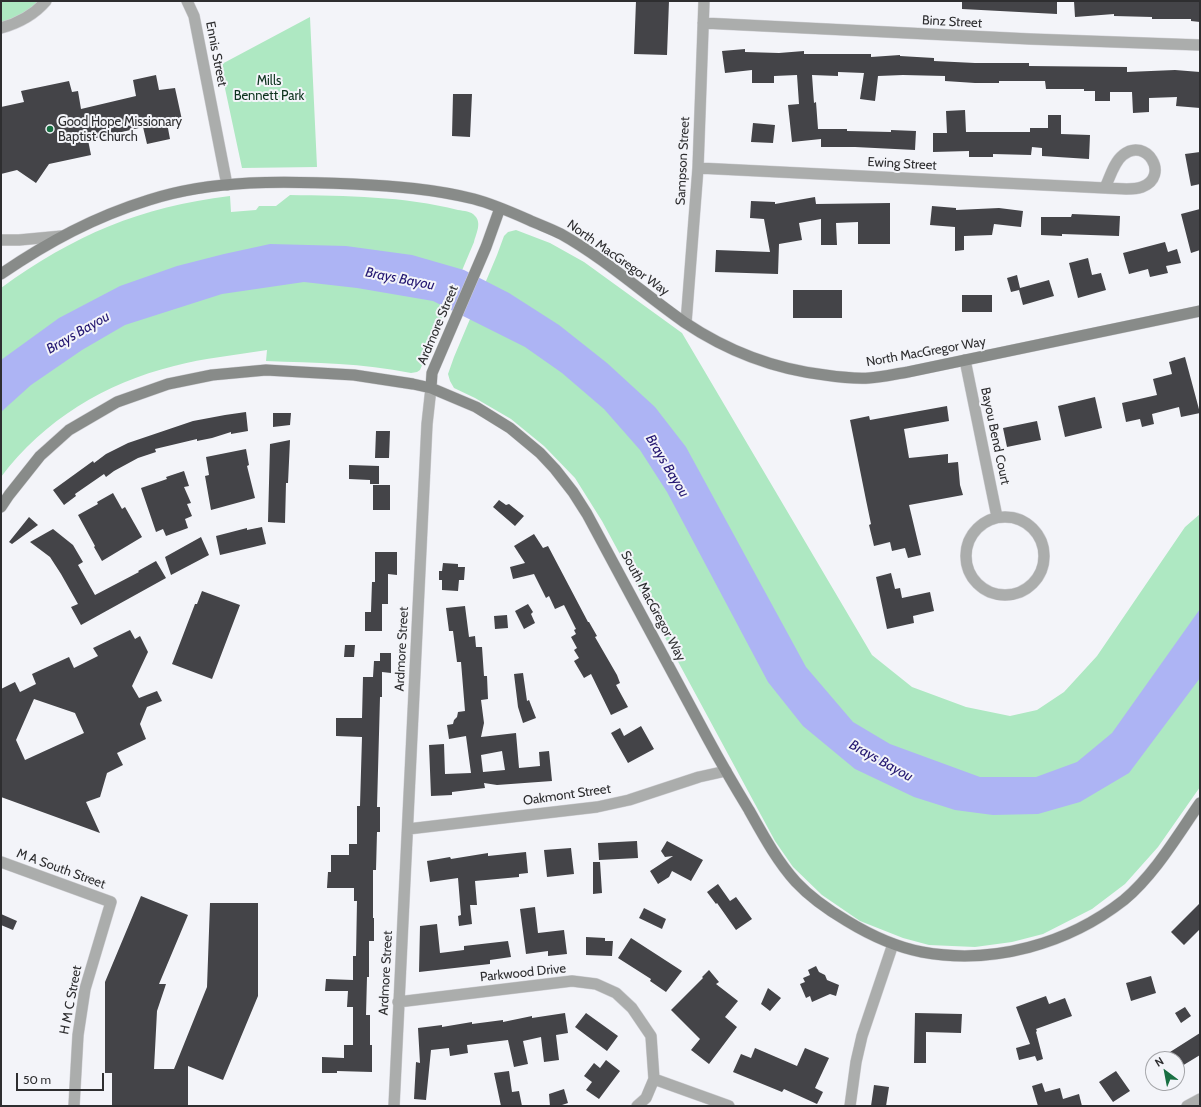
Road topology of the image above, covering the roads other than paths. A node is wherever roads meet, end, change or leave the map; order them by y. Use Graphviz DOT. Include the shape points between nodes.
graph roads {
  1 [pos="46,1"];
  2 [pos="187,1"];
  3 [pos="704,1"];
  4 [pos="703,23"];
  5 [pos="1,28"];
  6 [pos="1200,46"];
  7 [pos="698,168"];
  8 [pos="227,185"];
  9 [pos="1105,188"];
  10 [pos="500,208"];
  11 [pos="62,236"];
  12 [pos="1,240"];
  13 [pos="1,274"];
  14 [pos="1200,311"];
  15 [pos="686,323"];
  16 [pos="965,360"];
  17 [pos="431,388"];
  18 [pos="1,508"];
  19 [pos="997,518"];
  20 [pos="726,771"];
  21 [pos="1200,803"];
  22 [pos="408,829"];
  23 [pos="1,862"];
  24 [pos="110,902"];
  25 [pos="893,944"];
  26 [pos="398,1002"];
  27 [pos="654,1079"];
  28 [pos="1200,1099"];
  29 [pos="74,1106"];
  30 [pos="394,1106"];
  31 [pos="637,1106"];
  32 [pos="729,1106"];
  33 [pos="850,1106"];
  34 [pos="1187,1106"];
  1 -- 5 [label="street" via="24,20"];
  2 -- 8 [label="street, Ennis Street" via="194,16"];
  3 -- 4 [label="street, Sampson Street"];
  4 -- 6 [label="street, Binz Street"];
  4 -- 7 [label="street, Sampson Street"];
  7 -- 9 [label="street, Ewing Street"];
  7 -- 15 [label="street, Sampson Street"];
  8 -- 10 [label="main road, North MacGregor Way" via="290,182 435,190 476,199"];
  8 -- 11 [label="main road, North MacGregor Way" via="194,189 151,199 102,216"];
  9 -- 9 [label="street, Ewing Street" via="1143,186 1151,181 1156,173 1156,166 1152,159 1140,150 1126,153 1116,162"];
  10 -- 15 [label="main road, North MacGregor Way" via="560,234"];
  10 -- 17 [label="main road, Ardmore Street" via="432,373"];
  11 -- 12 [label="street"];
  11 -- 13 [label="main road, North MacGregor Way"];
  14 -- 16 [label="main road, North MacGregor Way"];
  15 -- 16 [label="main road, North MacGregor Way" via="722,345 747,356 812,374 867,378"];
  16 -- 19 [label="street, Bayou Bend Court"];
  17 -- 18 [label="main road, South MacGregor Way" via="354,375 266,370 212,375 168,384 117,402 69,430 40,456"];
  17 -- 20 [label="main road, South MacGregor Way" via="476,407 510,428 540,453 573,492"];
  17 -- 22 [label="street, Ardmore Street" via="427,424"];
  19 -- 19 [label="street" via="976,529 966,551 967,563 971,575 989,591 1013,594 1034,582 1044,560 1043,548 1039,536 1021,520 1010,517"];
  20 -- 22 [label="street, Oakmont Street" via="597,807"];
  20 -- 25 [label="main road, South MacGregor Way" via="778,859 798,884 832,912 862,930"];
  21 -- 25 [label="main road, South MacGregor Way" via="1153,870 1126,898 1102,916 1069,934 1039,945 1002,953 962,956 922,952"];
  22 -- 26 [label="street, Ardmore Street"];
  23 -- 24 [label="street, M A South Street"];
  24 -- 29 [label="street, H M C Street" via="85,989 78,1035"];
  25 -- 33 [label="street" via="862,1036"];
  26 -- 27 [label="street, Parkwood Drive" via="572,981 596,984 616,992 632,1008 651,1036"];
  26 -- 30 [label="street, Ardmore Street"];
  27 -- 31 [label="street" via="646,1098"];
  27 -- 32 [label="street"];
  28 -- 34 [label="street"];
}
